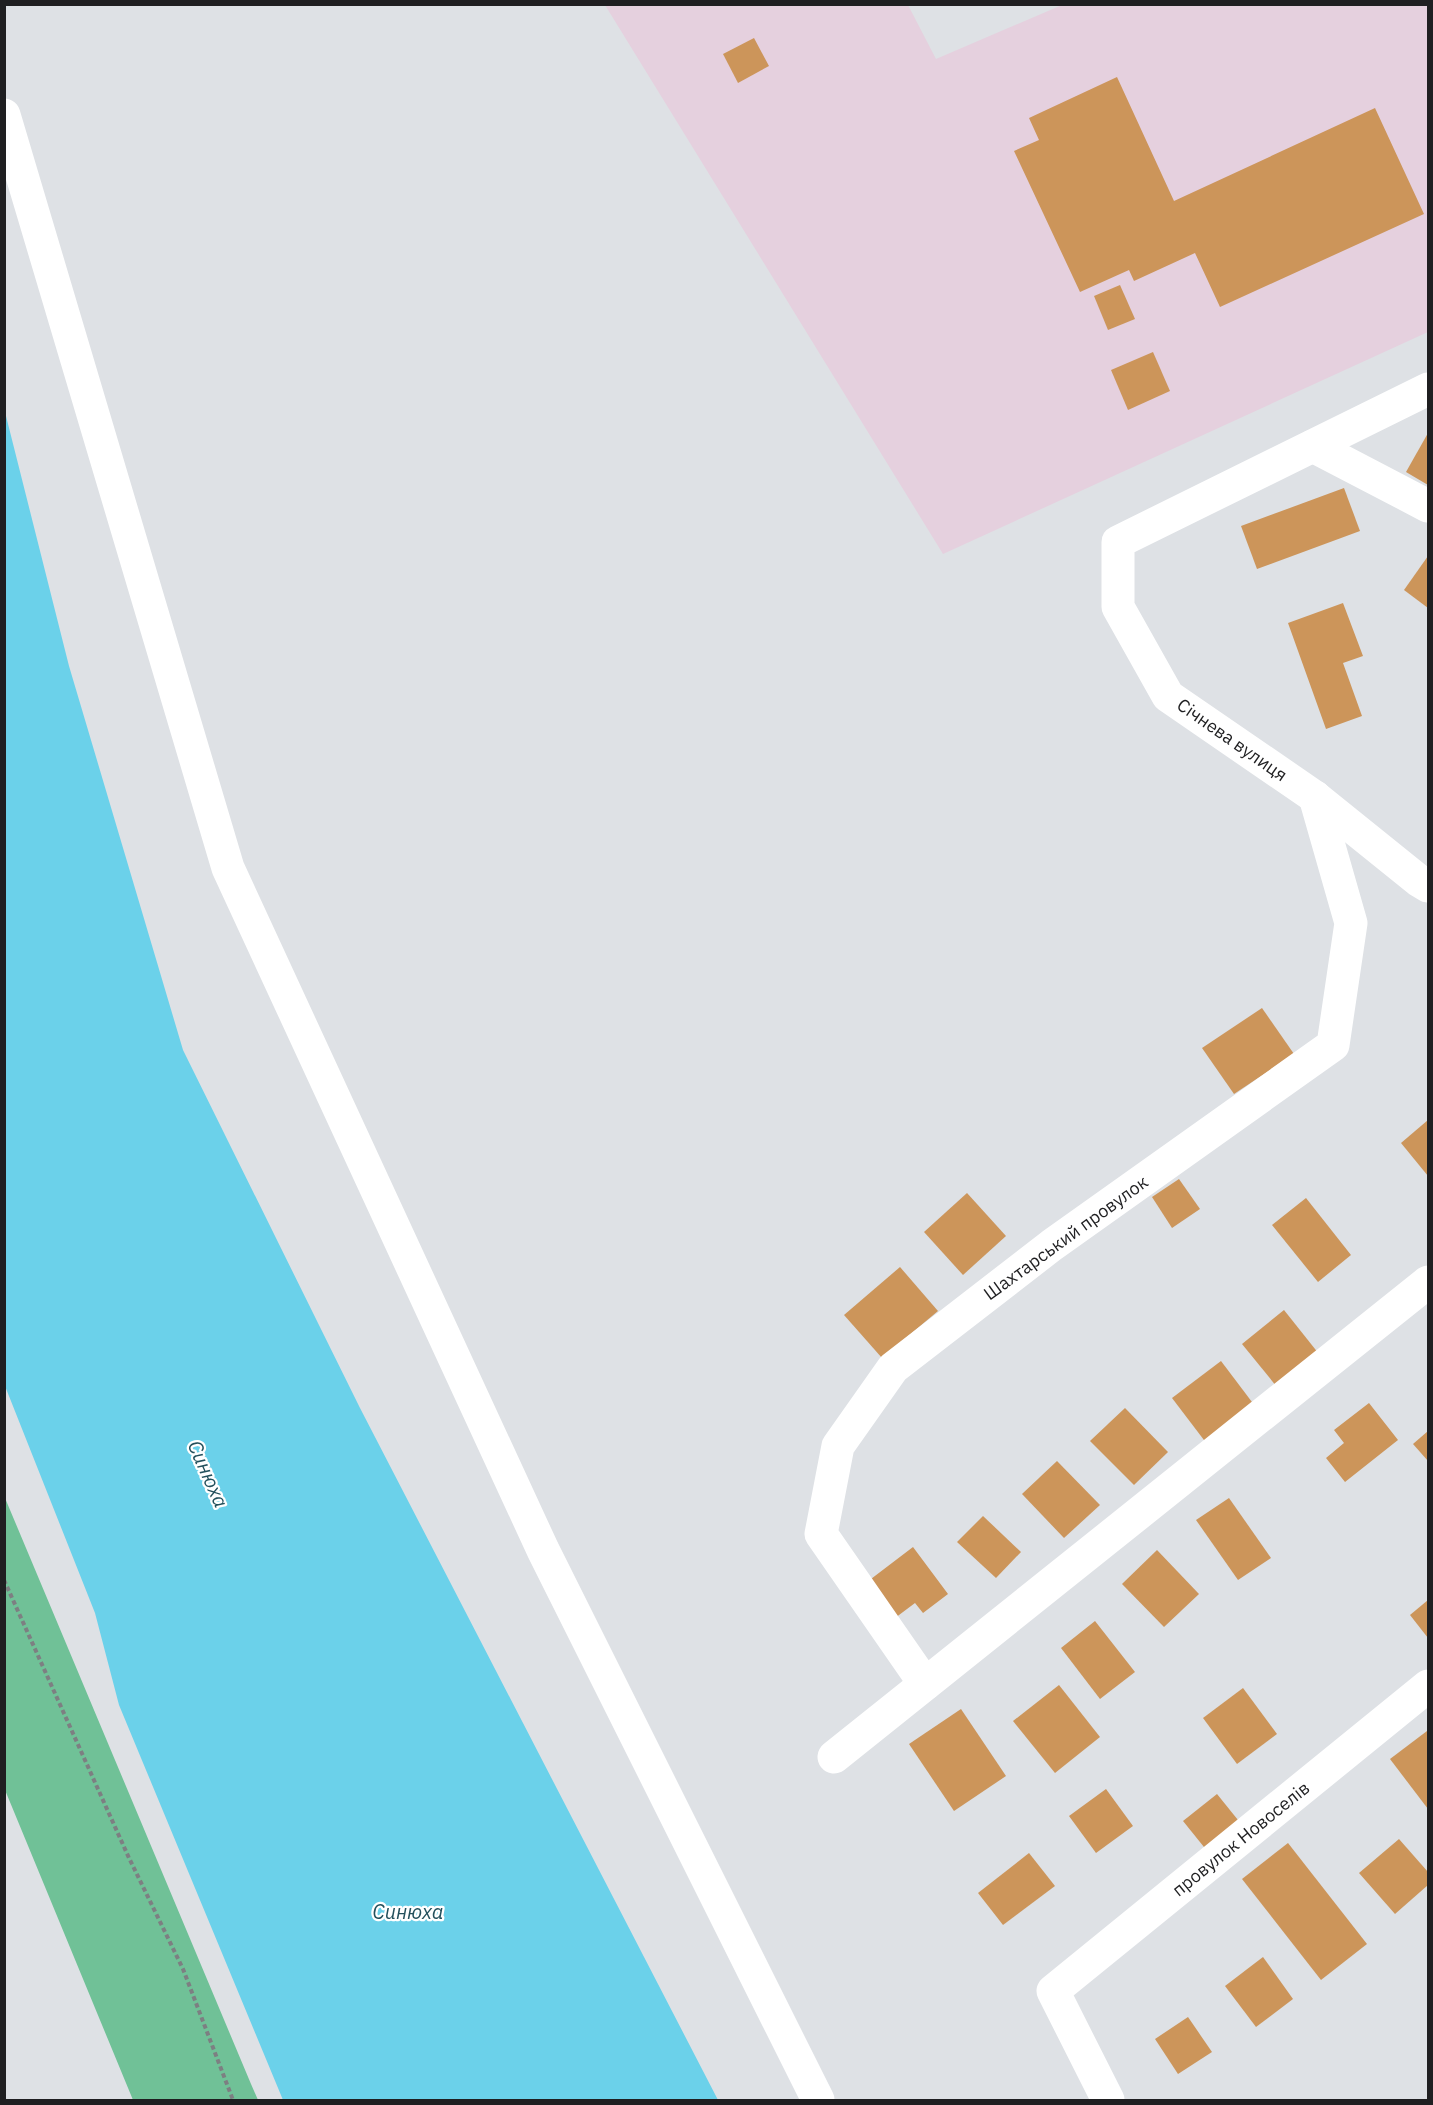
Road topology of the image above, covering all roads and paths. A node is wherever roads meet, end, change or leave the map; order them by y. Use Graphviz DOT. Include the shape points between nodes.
graph roads {
  1 [pos="4,115"];
  2 [pos="1428,389"];
  3 [pos="1313,446"];
  4 [pos="1428,506"];
  5 [pos="1314,797"];
  6 [pos="1428,886"];
  7 [pos="1428,1282"];
  8 [pos="4,1580"];
  9 [pos="926,1684"];
  10 [pos="1428,1686"];
  11 [pos="834,1757"];
  12 [pos="233,2100"];
  13 [pos="818,2100"];
  14 [pos="1108,2100"];
  1 -- 13 [label="street" via="228,868 543,1550"];
  2 -- 3 [label="street"];
  3 -- 4 [label="street"];
  3 -- 5 [label="street, Січнева вулиця" via="1118,542 1118,607 1168,696"];
  5 -- 6 [label="street, Січнева вулиця"];
  5 -- 9 [label="street, Шахтарський провулок" via="1351,922 1333,1045 1052,1245 893,1368 838,1446 821,1534"];
  7 -- 9 [label="street"];
  8 -- 12 [label="path" via="183,1969"];
  9 -- 11 [label="street"];
  10 -- 14 [label="street, провулок Новоселів" via="1053,1991"];
}
